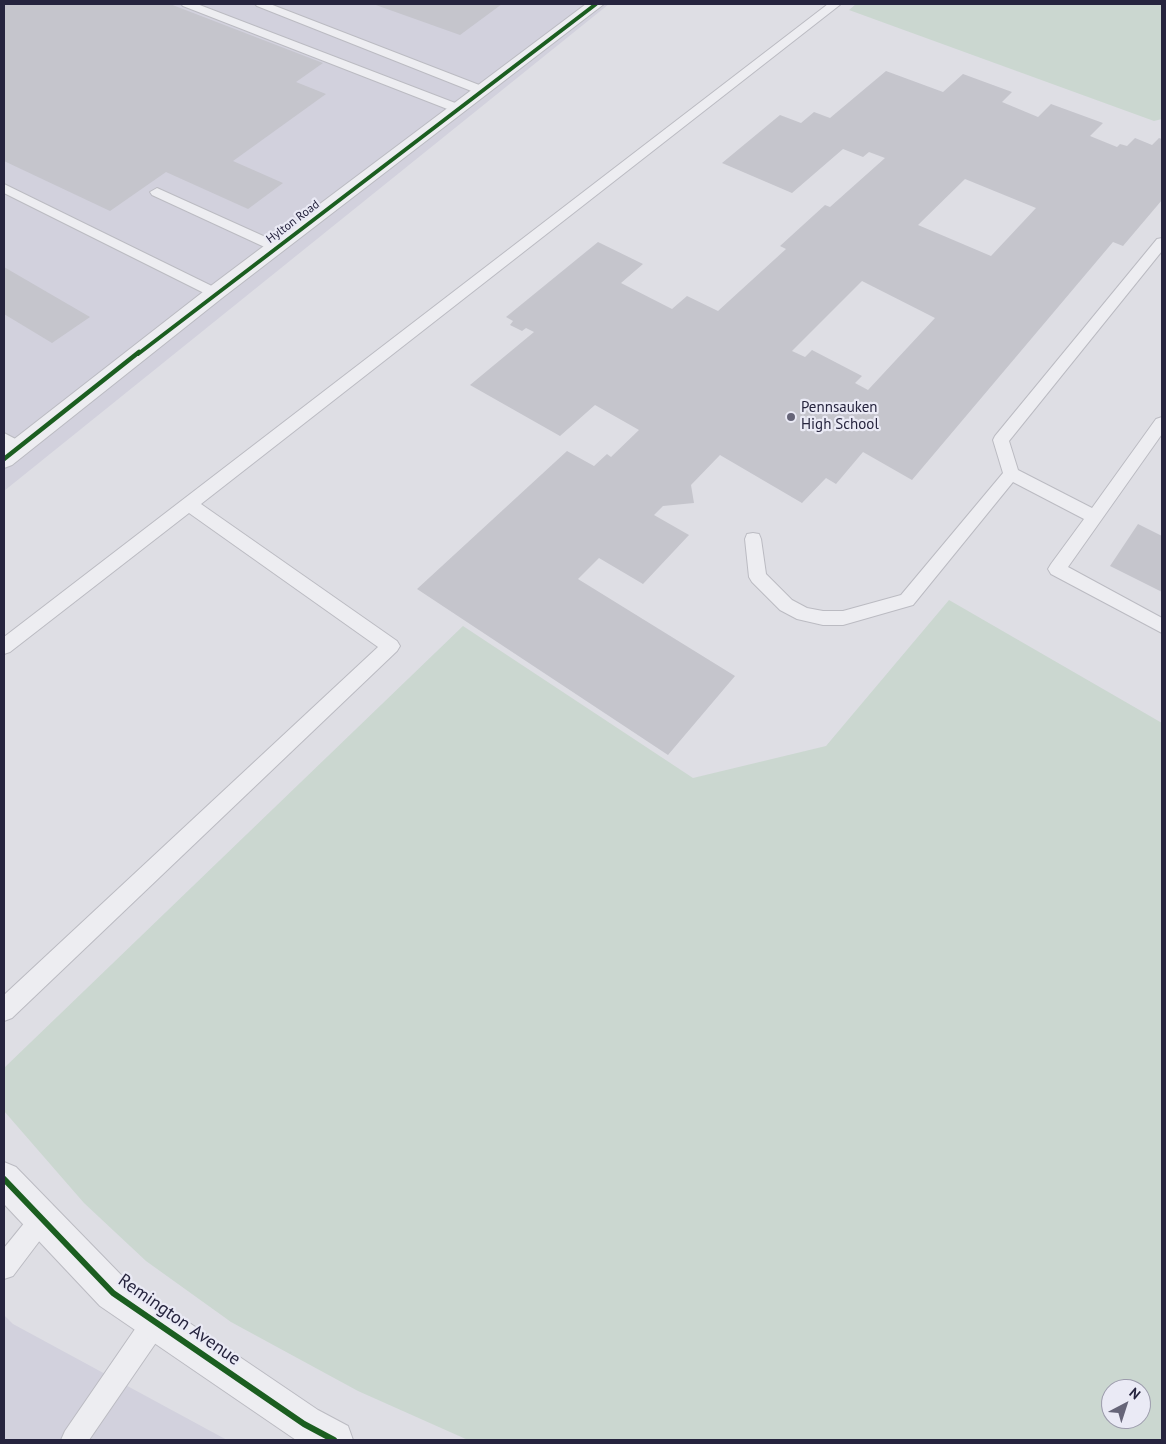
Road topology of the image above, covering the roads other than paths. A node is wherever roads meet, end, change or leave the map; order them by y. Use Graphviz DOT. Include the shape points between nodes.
graph roads {
  1 [pos="187,4"];
  2 [pos="261,4"];
  3 [pos="596,4"];
  4 [pos="835,4"];
  5 [pos="483,91"];
  6 [pos="459,109"];
  7 [pos="4,188"];
  8 [pos="157,192"];
  9 [pos="1162,242"];
  10 [pos="276,247"];
  11 [pos="214,293"];
  12 [pos="1162,423"];
  13 [pos="9,449"];
  14 [pos="1011,474"];
  15 [pos="189,504"];
  16 [pos="1094,517"];
  17 [pos="753,539"];
  18 [pos="1162,626"];
  19 [pos="4,647"];
  20 [pos="4,1010"];
  21 [pos="4,1179"];
  22 [pos="42,1219"];
  23 [pos="4,1267"];
  24 [pos="155,1322"];
  25 [pos="74,1440"];
  26 [pos="334,1440"];
  1 -- 6 [label="lane"];
  2 -- 5 [label="lane"];
  3 -- 5 [label="street, Hylton Road"];
  4 -- 15 [label="lane"];
  5 -- 6 [label="street, Hylton Road"];
  6 -- 10 [label="street, Hylton Road"];
  7 -- 11 [label="lane"];
  8 -- 10 [label="lane"];
  9 -- 14 [label="lane" via="1001,440"];
  10 -- 11 [label="street, Hylton Road"];
  11 -- 13 [label="street, Hylton Road"];
  12 -- 16 [label="lane"];
  14 -- 16 [label="lane"];
  14 -- 17 [label="lane" via="907,600 843,618 803,614 786,605 758,577"];
  15 -- 19 [label="lane"];
  15 -- 20 [label="lane" via="391,646"];
  16 -- 18 [label="lane" via="1057,569"];
  21 -- 22 [label="street, Remington Avenue"];
  22 -- 23 [label="lane"];
  22 -- 24 [label="street, Remington Avenue" via="114,1293"];
  24 -- 25 [label="lane"];
  24 -- 26 [label="street, Remington Avenue" via="304,1424"];
}
